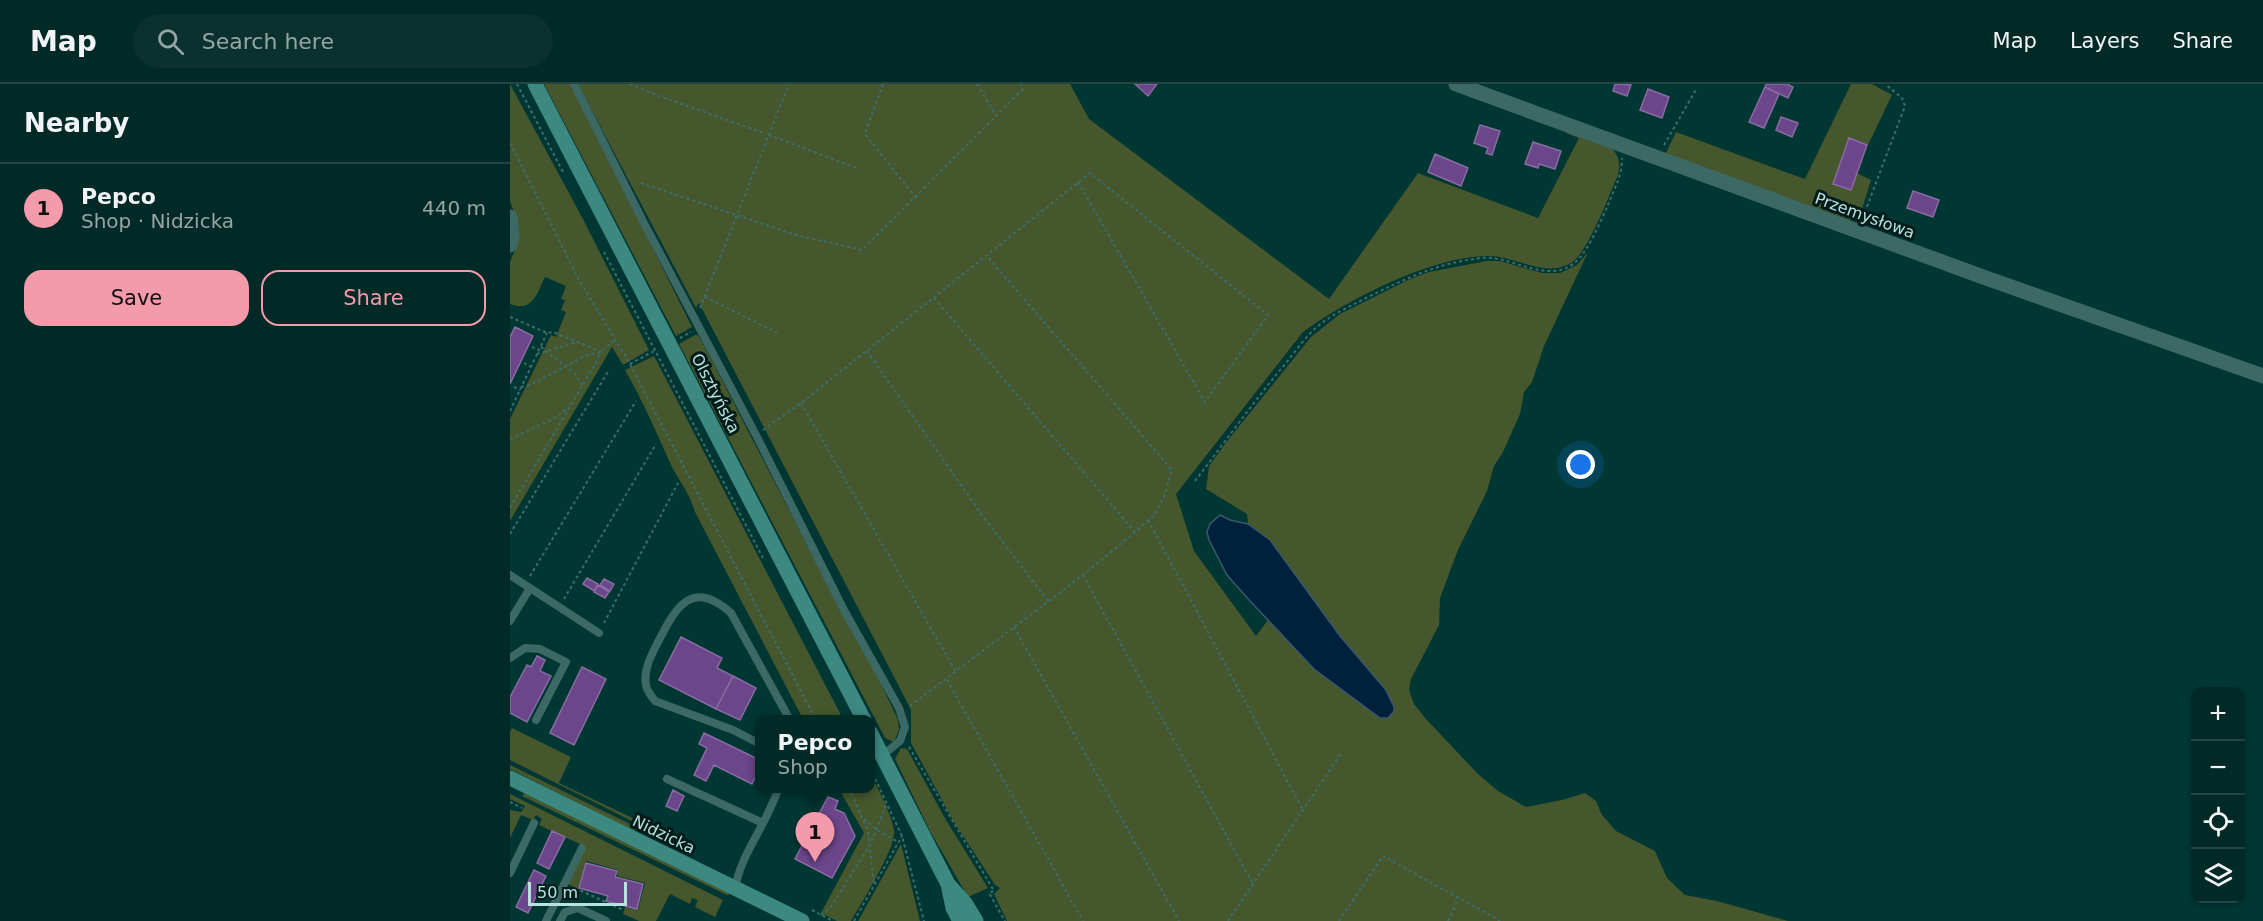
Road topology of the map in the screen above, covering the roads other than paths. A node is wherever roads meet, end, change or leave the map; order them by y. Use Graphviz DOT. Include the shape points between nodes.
graph roads {
  1 [pos="536,84"];
  2 [pos="574,84"];
  3 [pos="1456,84"];
  4 [pos="1490,89"];
  5 [pos="510,217"];
  6 [pos="510,245"];
  7 [pos="2263,376"];
  8 [pos="510,575"];
  9 [pos="527,586"];
  10 [pos="510,621"];
  11 [pos="599,633"];
  12 [pos="510,658"];
  13 [pos="787,715"];
  14 [pos="861,715"];
  15 [pos="536,720"];
  16 [pos="875,741"];
  17 [pos="755,742"];
  18 [pos="883,755"];
  19 [pos="510,778"];
  20 [pos="667,779"];
  21 [pos="777,793"];
  22 [pos="534,823"];
  23 [pos="763,823"];
  24 [pos="582,848"];
  25 [pos="510,873"];
  26 [pos="948,884"];
  27 [pos="735,889"];
  28 [pos="546,921"];
  29 [pos="560,921"];
  30 [pos="606,921"];
  31 [pos="802,921"];
  32 [pos="960,921"];
  33 [pos="976,921"];
  1 -- 14 [label="main road, Olsztyńska"];
  2 -- 18 [label="lane" via="900,713 905,727 900,741"];
  3 -- 4 [label="street, Przemysłowa"];
  4 -- 7 [label="street, Przemysłowa" via="1617,142"];
  5 -- 6 [label="street"];
  8 -- 9 [label="lane"];
  9 -- 10 [label="lane"];
  9 -- 11 [label="lane"];
  12 -- 15 [label="lane" via="525,648 540,649 566,662"];
  13 -- 17 [label="lane" via="731,613 707,597 682,603 648,662 646,684 650,695 655,701"];
  16 -- 18 [label="main road"];
  18 -- 26 [label="main road"];
  19 -- 27 [label="main road, Nidzicka"];
  20 -- 23 [label="lane"];
  21 -- 23 [label="lane"];
  22 -- 25 [label="lane"];
  23 -- 27 [label="lane" via="742,863"];
  24 -- 28 [label="lane"];
  26 -- 32 [label="main road" via="952,908"];
  26 -- 33 [label="main road"];
  27 -- 31 [label="main road, Nidzicka"];
  29 -- 30 [label="lane" via="564,912 578,908"];
}
